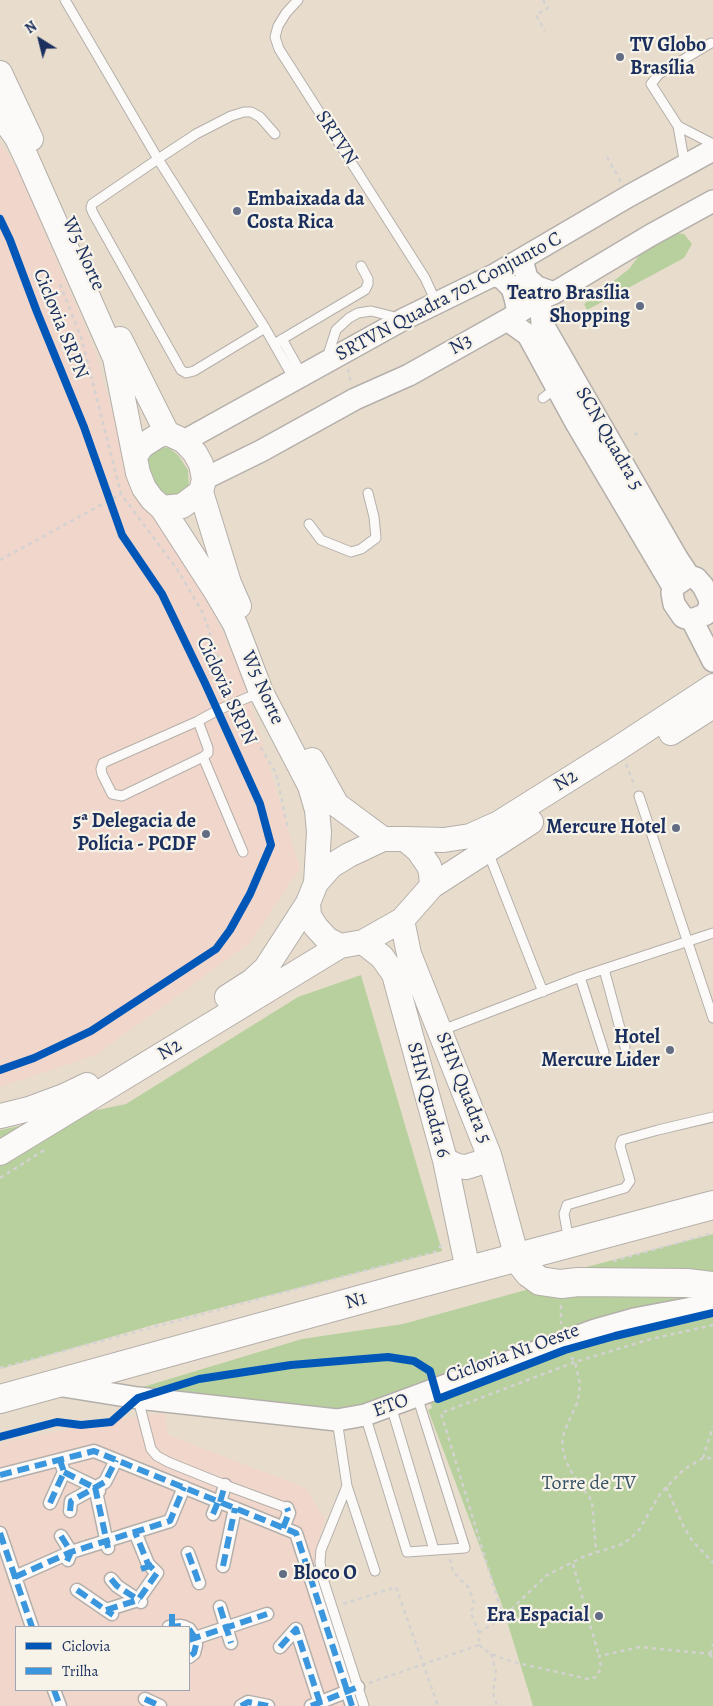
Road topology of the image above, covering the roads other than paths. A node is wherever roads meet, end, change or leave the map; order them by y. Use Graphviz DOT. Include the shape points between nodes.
graph roads {
  1 [pos="65,0"];
  2 [pos="298,0"];
  3 [pos="710,43"];
  4 [pos="0,74"];
  5 [pos="0,114"];
  6 [pos="678,126"];
  7 [pos="275,134"];
  8 [pos="713,144"];
  9 [pos="713,150"];
  10 [pos="158,159"];
  11 [pos="685,166"];
  12 [pos="713,201"];
  13 [pos="522,260"];
  14 [pos="361,266"];
  15 [pos="494,275"];
  16 [pos="547,296"];
  17 [pos="436,303"];
  18 [pos="513,317"];
  19 [pos="404,319"];
  20 [pos="265,328"];
  21 [pos="278,342"];
  22 [pos="324,364"];
  23 [pos="298,377"];
  24 [pos="176,437"];
  25 [pos="136,456"];
  26 [pos="202,486"];
  27 [pos="368,493"];
  28 [pos="162,508"];
  29 [pos="309,524"];
  30 [pos="681,581"];
  31 [pos="707,610"];
  32 [pos="713,661"];
  33 [pos="261,692"];
  34 [pos="711,696"];
  35 [pos="198,721"];
  36 [pos="203,757"];
  37 [pos="639,796"];
  38 [pos="394,839"];
  39 [pos="488,850"];
  40 [pos="243,852"];
  41 [pos="432,886"];
  42 [pos="312,893"];
  43 [pos="402,920"];
  44 [pos="713,933"];
  45 [pos="363,942"];
  46 [pos="688,942"];
  47 [pos="340,946"];
  48 [pos="604,969"];
  49 [pos="580,977"];
  50 [pos="543,992"];
  51 [pos="713,1018"];
  52 [pos="440,1031"];
  53 [pos="625,1046"];
  54 [pos="604,1052"];
  55 [pos="0,1116"];
  56 [pos="713,1117"];
  57 [pos="0,1153"];
  58 [pos="489,1154"];
  59 [pos="444,1160"];
  60 [pos="713,1205"];
  61 [pos="570,1244"];
  62 [pos="517,1258"];
  63 [pos="468,1270"];
  64 [pos="713,1286"];
  65 [pos="713,1304"];
  66 [pos="56,1384"];
  67 [pos="417,1396"];
  68 [pos="138,1398"];
  69 [pos="0,1399"];
  70 [pos="391,1406"];
  71 [pos="365,1415"];
  72 [pos="337,1420"];
  73 [pos="114,1465"];
  74 [pos="62,1466"];
  75 [pos="0,1475"];
  76 [pos="225,1485"];
  77 [pos="347,1486"];
  78 [pos="184,1487"];
  79 [pos="99,1491"];
  80 [pos="50,1502"];
  81 [pos="219,1502"];
  82 [pos="235,1508"];
  83 [pos="287,1508"];
  84 [pos="70,1511"];
  85 [pos="213,1514"];
  86 [pos="283,1528"];
  87 [pos="0,1533"];
  88 [pos="61,1536"];
  89 [pos="138,1536"];
  90 [pos="108,1544"];
  91 [pos="434,1550"];
  92 [pos="188,1554"];
  93 [pos="69,1557"];
  94 [pos="223,1566"];
  95 [pos="375,1571"];
  96 [pos="15,1577"];
  97 [pos="110,1579"];
  98 [pos="199,1582"];
  99 [pos="77,1590"];
  100 [pos="140,1601"];
  101 [pos="220,1608"];
  102 [pos="267,1614"];
  103 [pos="32,1626"];
  104 [pos="226,1628"];
  105 [pos="191,1636"];
  106 [pos="231,1643"];
  107 [pos="280,1647"];
  108 [pos="190,1657"];
  109 [pos="352,1689"];
  110 [pos="54,1691"];
  111 [pos="145,1699"];
  112 [pos="246,1705"];
  113 [pos="317,1705"];
  114 [pos="60,1706"];
  115 [pos="160,1706"];
  116 [pos="268,1706"];
  117 [pos="352,1706"];
  118 [pos="364,1706"];
  1 -- 10 [label="lane"];
  2 -- 17 [label="lane, SRTVN" via="278,26 279,49 425,278"];
  3 -- 6 [label="lane" via="659,74 651,84"];
  4 -- 24 [label="main road, W5 Norte" via="43,163 122,346"];
  5 -- 25 [label="main road" via="21,145 115,358"];
  6 -- 8 [label="lane"];
  6 -- 11 [label="lane"];
  7 -- 10 [label="lane" via="260,118 244,112 196,134"];
  9 -- 11 [label="street, SRTVN Quadra 701 Conjunto C"];
  10 -- 20 [label="lane"];
  10 -- 20 [label="lane" via="92,204 91,208 180,370 186,373 194,371"];
  11 -- 13 [label="street, SRTVN Quadra 701 Conjunto C"];
  12 -- 16 [label="street, N3"];
  13 -- 15 [label="street, SRTVN Quadra 701 Conjunto C"];
  13 -- 16 [label="street" via="527,278"];
  14 -- 21 [label="lane" via="368,279 365,290"];
  15 -- 17 [label="street, SRTVN Quadra 701 Conjunto C"];
  15 -- 18 [label="street" via="512,288"];
  16 -- 18 [label="street, N3"];
  16 -- 30 [label="street, SCN Quadra 5" via="542,323 677,558"];
  17 -- 19 [label="street, SRTVN Quadra 701 Conjunto C"];
  18 -- 26 [label="street, N3" via="409,375 355,399"];
  18 -- 30 [label="street" via="528,335 550,393"];
  19 -- 22 [label="street, SRTVN Quadra 701 Conjunto C"];
  19 -- 22 [label="lane" via="371,311 349,318 336,330"];
  20 -- 21 [label="lane"];
  21 -- 23 [label="lane"];
  22 -- 23 [label="street, SRTVN Quadra 701 Conjunto C"];
  23 -- 24 [label="street, SRTVN Quadra 701 Conjunto C"];
  24 -- 25 [label="main road" via="159,435 142,446"];
  24 -- 26 [label="main road" via="195,453 201,464"];
  25 -- 28 [label="main road" via="144,488"];
  26 -- 28 [label="main road" via="182,506"];
  26 -- 38 [label="main road, W5 Norte" via="229,583 293,726 336,804 351,817"];
  27 -- 29 [label="lane" via="376,538 361,549 351,552 321,540"];
  28 -- 33 [label="main road, W5 Norte" via="234,624"];
  30 -- 31 [label="street" via="696,578 703,586"];
  30 -- 31 [label="street" via="672,593 674,604 684,617"];
  31 -- 32 [label="street"];
  33 -- 35 [label="lane"];
  33 -- 42 [label="main road, W5 Norte" via="310,786 319,832"];
  34 -- 38 [label="main road, N2" via="617,749 499,823 470,836 444,840"];
  34 -- 39 [label="main road, N2" via="625,762"];
  35 -- 36 [label="lane" via="208,748"];
  35 -- 36 [label="lane" via="103,763 101,769 112,794 122,796"];
  36 -- 40 [label="lane"];
  37 -- 46 [label="lane"];
  38 -- 41 [label="main road" via="418,850 429,866"];
  38 -- 42 [label="main road" via="350,854 331,866"];
  39 -- 41 [label="main road, N2"];
  39 -- 50 [label="lane"];
  41 -- 43 [label="main road"];
  42 -- 47 [label="main road" via="309,916 327,939"];
  42 -- 55 [label="main road, N2" via="266,968 252,981 97,1080 30,1109"];
  43 -- 45 [label="main road"];
  43 -- 52 [label="main road, SHN Quadra 5" via="409,954"];
  44 -- 46 [label="lane"];
  45 -- 47 [label="main road"];
  45 -- 59 [label="main road, SHN Quadra 6" via="382,957 394,974"];
  46 -- 48 [label="lane"];
  46 -- 51 [label="lane"];
  47 -- 57 [label="main road, N2"];
  48 -- 49 [label="lane"];
  48 -- 53 [label="lane"];
  49 -- 50 [label="lane"];
  49 -- 54 [label="lane"];
  50 -- 52 [label="lane"];
  52 -- 58 [label="main road, SHN Quadra 5"];
  56 -- 61 [label="lane" via="622,1140 620,1146 630,1181 625,1188 568,1205 564,1214"];
  58 -- 59 [label="main road" via="479,1163 466,1167"];
  58 -- 62 [label="main road, SHN Quadra 5"];
  59 -- 63 [label="main road, SHN Quadra 6"];
  60 -- 61 [label="highway, N1"];
  61 -- 62 [label="highway, N1"];
  62 -- 63 [label="highway, N1"];
  62 -- 64 [label="highway" via="540,1281"];
  63 -- 66 [label="highway, N1"];
  65 -- 67 [label="street, ETO" via="634,1319"];
  66 -- 68 [label="street, ETO"];
  66 -- 69 [label="highway, N1"];
  67 -- 70 [label="street, ETO"];
  67 -- 91 [label="lane" via="465,1548"];
  68 -- 72 [label="street, ETO"];
  68 -- 76 [label="lane" via="151,1449 156,1456"];
  70 -- 71 [label="street, ETO"];
  70 -- 91 [label="lane"];
  71 -- 72 [label="street, ETO"];
  71 -- 91 [label="lane" via="407,1552"];
  72 -- 77 [label="lane"];
  73 -- 74 [label="street" via="94,1451"];
  73 -- 78 [label="street" via="148,1468"];
  73 -- 79 [label="street"];
  74 -- 75 [label="street"];
  74 -- 79 [label="street"];
  74 -- 80 [label="street"];
  76 -- 81 [label="street"];
  76 -- 83 [label="lane"];
  77 -- 95 [label="lane"];
  77 -- 109 [label="lane" via="321,1550 320,1562"];
  78 -- 81 [label="street"];
  78 -- 89 [label="street" via="170,1521"];
  79 -- 84 [label="street" via="71,1501"];
  79 -- 90 [label="street"];
  81 -- 82 [label="street"];
  81 -- 85 [label="street"];
  82 -- 86 [label="street"];
  82 -- 94 [label="street"];
  83 -- 86 [label="street" via="289,1513"];
  86 -- 109 [label="street" via="296,1532"];
  87 -- 96 [label="street"];
  88 -- 93 [label="street"];
  89 -- 90 [label="street"];
  89 -- 100 [label="street" via="149,1566 156,1573"];
  90 -- 93 [label="street"];
  92 -- 98 [label="street"];
  93 -- 96 [label="street"];
  96 -- 103 [label="street"];
  97 -- 100 [label="street"];
  99 -- 100 [label="street" via="109,1612"];
  101 -- 104 [label="street"];
  102 -- 104 [label="street"];
  104 -- 105 [label="street"];
  104 -- 106 [label="street"];
  105 -- 108 [label="street" via="196,1645"];
  107 -- 113 [label="street" via="296,1629"];
  109 -- 113 [label="street"];
  109 -- 117 [label="street"];
  109 -- 118 [label="lane"];
  110 -- 114 [label="street"];
  111 -- 115 [label="street"];
  112 -- 116 [label="street"];
}
